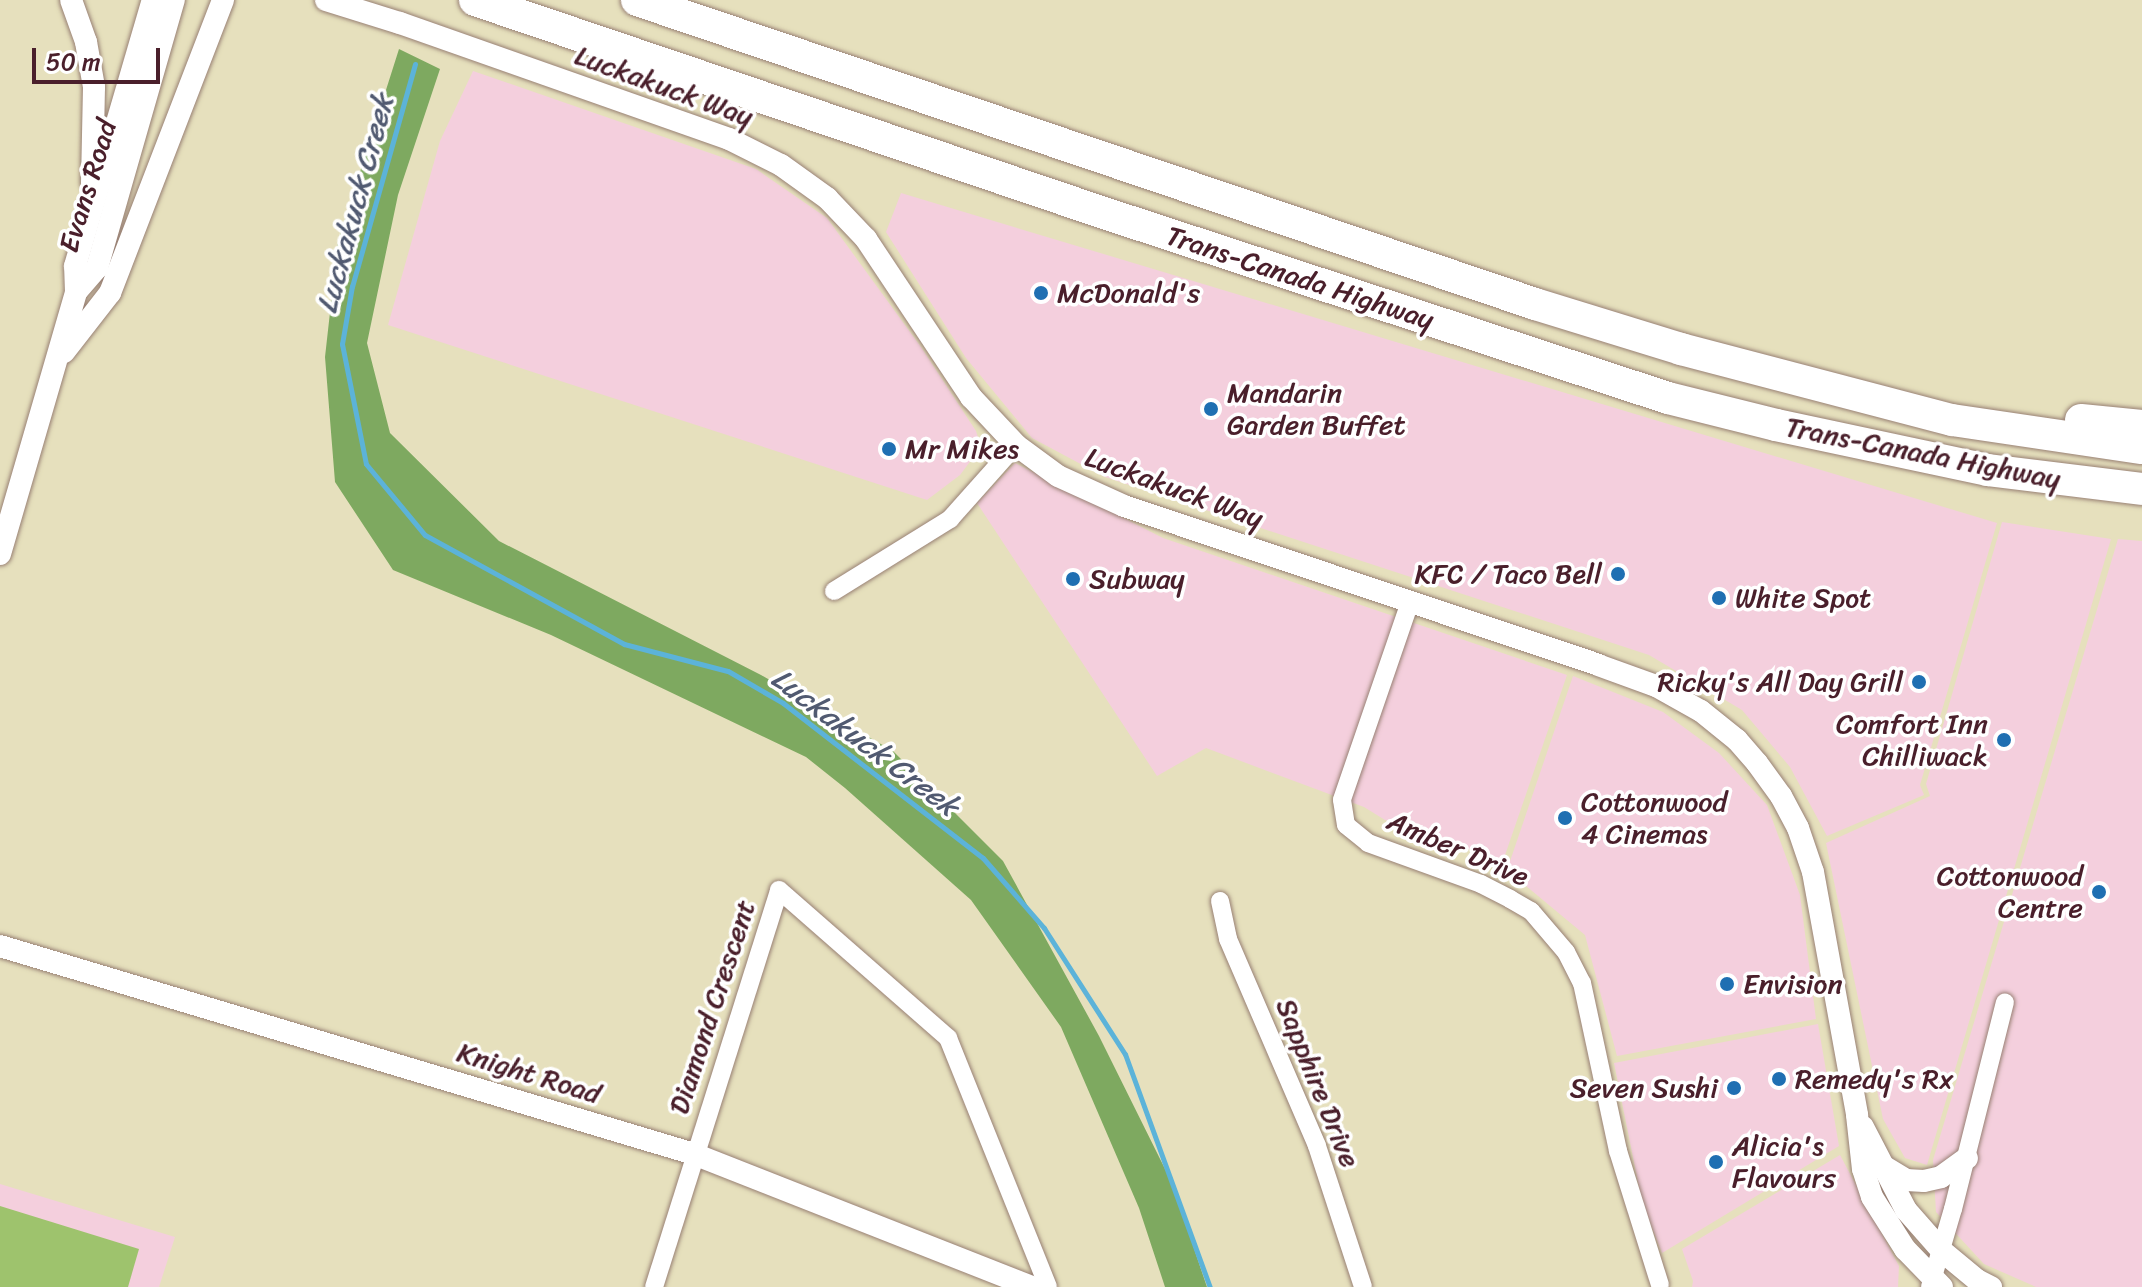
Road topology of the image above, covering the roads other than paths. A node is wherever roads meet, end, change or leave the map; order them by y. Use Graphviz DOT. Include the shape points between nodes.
graph roads {
  1 [pos="71,0"];
  2 [pos="153,0"];
  3 [pos="174,0"];
  4 [pos="223,0"];
  5 [pos="326,0"];
  6 [pos="475,0"];
  7 [pos="637,0"];
  8 [pos="92,207"];
  9 [pos="76,292"];
  10 [pos="55,362"];
  11 [pos="1865,399"];
  12 [pos="1776,425"];
  13 [pos="2142,426"];
  14 [pos="1016,445"];
  15 [pos="2142,448"];
  16 [pos="2142,489"];
  17 [pos="2142,507"];
  18 [pos="0,554"];
  19 [pos="834,591"];
  20 [pos="1410,602"];
  21 [pos="1220,901"];
  22 [pos="0,946"];
  23 [pos="2005,1002"];
  24 [pos="1857,1115"];
  25 [pos="694,1154"];
  26 [pos="1967,1158"];
  27 [pos="1883,1166"];
  28 [pos="1942,1251"];
  29 [pos="1660,1285"];
  30 [pos="1935,1285"];
  31 [pos="654,1287"];
  32 [pos="1032,1287"];
  33 [pos="1048,1287"];
  34 [pos="1363,1287"];
  35 [pos="1991,1287"];
  1 -- 8 [label="street" via="94,87"];
  2 -- 8 [label="street, Evans Road"];
  3 -- 9 [label="street, Evans Road" via="97,268"];
  4 -- 10 [label="street" via="110,293"];
  5 -- 14 [label="street, Luckakuck Way" via="729,139 781,165 827,198 866,239 971,397"];
  6 -- 12 [label="highway, Trans-Canada Highway" via="1538,357"];
  7 -- 11 [label="highway, Trans-Canada Highway" via="1535,304"];
  8 -- 9 [label="street, Evans Road" via="75,266"];
  9 -- 10 [label="street, Evans Road"];
  10 -- 18 [label="street, Evans Road"];
  11 -- 13 [label="highway"];
  11 -- 15 [label="highway, Trans-Canada Highway" via="1952,420"];
  12 -- 16 [label="highway, Trans-Canada Highway" via="1988,470"];
  12 -- 17 [label="highway" via="2007,487"];
  14 -- 19 [label="street" via="950,519"];
  14 -- 20 [label="street, Luckakuck Way" via="1058,476 1124,506"];
  20 -- 24 [label="street, Luckakuck Way" via="1656,686 1701,711 1737,740 1781,796 1809,859"];
  20 -- 29 [label="street, Amber Drive" via="1342,800 1346,825 1368,843 1481,884 1531,911 1566,952 1585,994 1618,1151"];
  21 -- 34 [label="street, Sapphire Drive" via="1228,939 1317,1146"];
  22 -- 25 [label="street, Knight Road"];
  23 -- 26 [label="street"];
  24 -- 27 [label="street, Luckakuck Way"];
  24 -- 30 [label="street, Luckakuck Way" via="1872,1197"];
  25 -- 31 [label="street"];
  25 -- 32 [label="street, Knight Road"];
  25 -- 33 [label="street, Diamond Crescent" via="779,890 948,1038"];
  26 -- 27 [label="street" via="1941,1177 1924,1181 1906,1180"];
  26 -- 28 [label="street"];
  27 -- 28 [label="street, Luckakuck Way" via="1906,1210"];
  28 -- 30 [label="street"];
  28 -- 35 [label="street, Luckakuck Way"];
}
